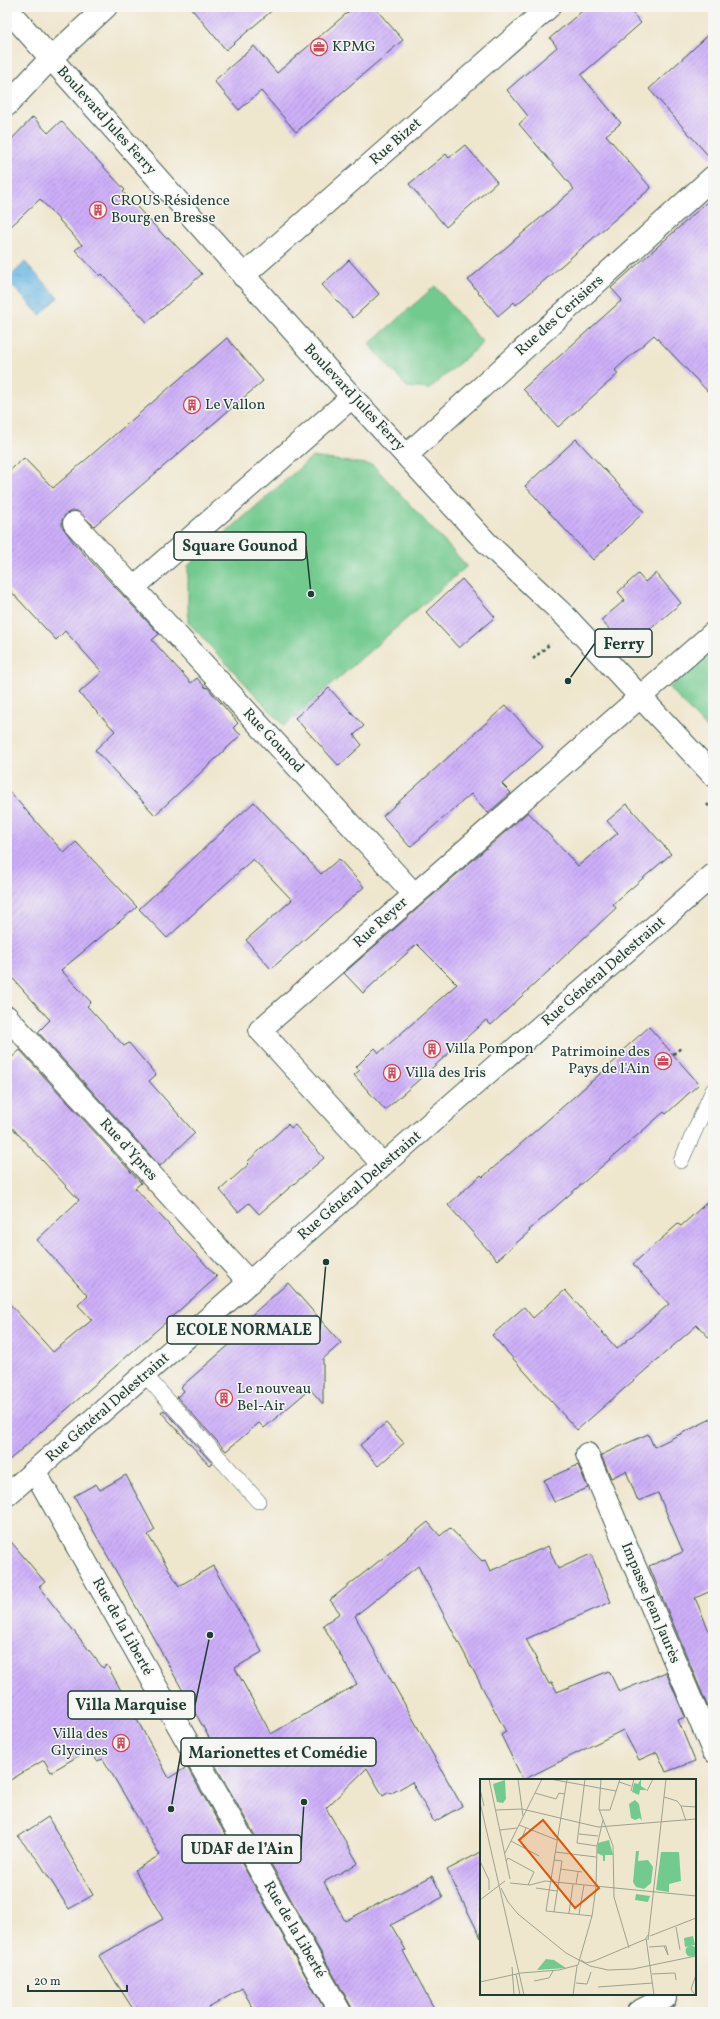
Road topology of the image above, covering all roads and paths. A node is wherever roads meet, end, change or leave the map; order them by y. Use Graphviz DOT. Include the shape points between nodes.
graph roads {
  1 [pos="106,7"];
  2 [pos="549,7"];
  3 [pos="7,9"];
  4 [pos="50,59"];
  5 [pos="7,105"];
  6 [pos="713,177"];
  7 [pos="243,276"];
  8 [pos="352,397"];
  9 [pos="407,455"];
  10 [pos="74,523"];
  11 [pos="133,588"];
  12 [pos="713,633"];
  13 [pos="557,638"];
  14 [pos="534,659"];
  15 [pos="640,696"];
  16 [pos="713,775"];
  17 [pos="713,875"];
  18 [pos="414,894"];
  19 [pos="7,1017"];
  20 [pos="681,1048"];
  21 [pos="673,1054"];
  22 [pos="713,1090"];
  23 [pos="681,1161"];
  24 [pos="383,1165"];
  25 [pos="250,1283"];
  26 [pos="144,1376"];
  27 [pos="587,1454"];
  28 [pos="35,1472"];
  29 [pos="7,1495"];
  30 [pos="258,1501"];
  31 [pos="713,1751"];
  32 [pos="665,1998"];
  33 [pos="340,2012"];
  34 [pos="638,2012"];
  1 -- 4 [label="street"];
  2 -- 7 [label="street, Rue Bizet"];
  3 -- 4 [label="street, Boulevard Jules Ferry"];
  4 -- 5 [label="street"];
  4 -- 7 [label="street, Boulevard Jules Ferry"];
  6 -- 9 [label="street, Rue des Cerisiers"];
  7 -- 8 [label="street, Boulevard Jules Ferry"];
  8 -- 9 [label="street, Boulevard Jules Ferry"];
  8 -- 11 [label="street"];
  9 -- 15 [label="street, Boulevard Jules Ferry" via="487,543 566,617"];
  10 -- 11 [label="street, Rue Gounod"];
  11 -- 18 [label="street, Rue Gounod"];
  12 -- 15 [label="street, Rue Reyer"];
  13 -- 14 [label="path"];
  15 -- 16 [label="street, Boulevard Jules Ferry"];
  15 -- 18 [label="street, Rue Reyer"];
  17 -- 24 [label="street, Rue Général Delestraint"];
  18 -- 24 [label="street, Rue Reyer" via="260,1030"];
  19 -- 25 [label="street, Rue d'Ypres"];
  20 -- 21 [label="path"];
  22 -- 23 [label="lane"];
  24 -- 25 [label="street, Rue Général Delestraint"];
  25 -- 26 [label="street, Rue Général Delestraint"];
  26 -- 28 [label="street, Rue Général Delestraint"];
  26 -- 30 [label="lane"];
  27 -- 31 [label="street, Impasse Jean Jaurès"];
  28 -- 29 [label="street, Rue Général Delestraint"];
  28 -- 33 [label="street, Rue de la Liberté"];
  32 -- 34 [label="street"];
}
